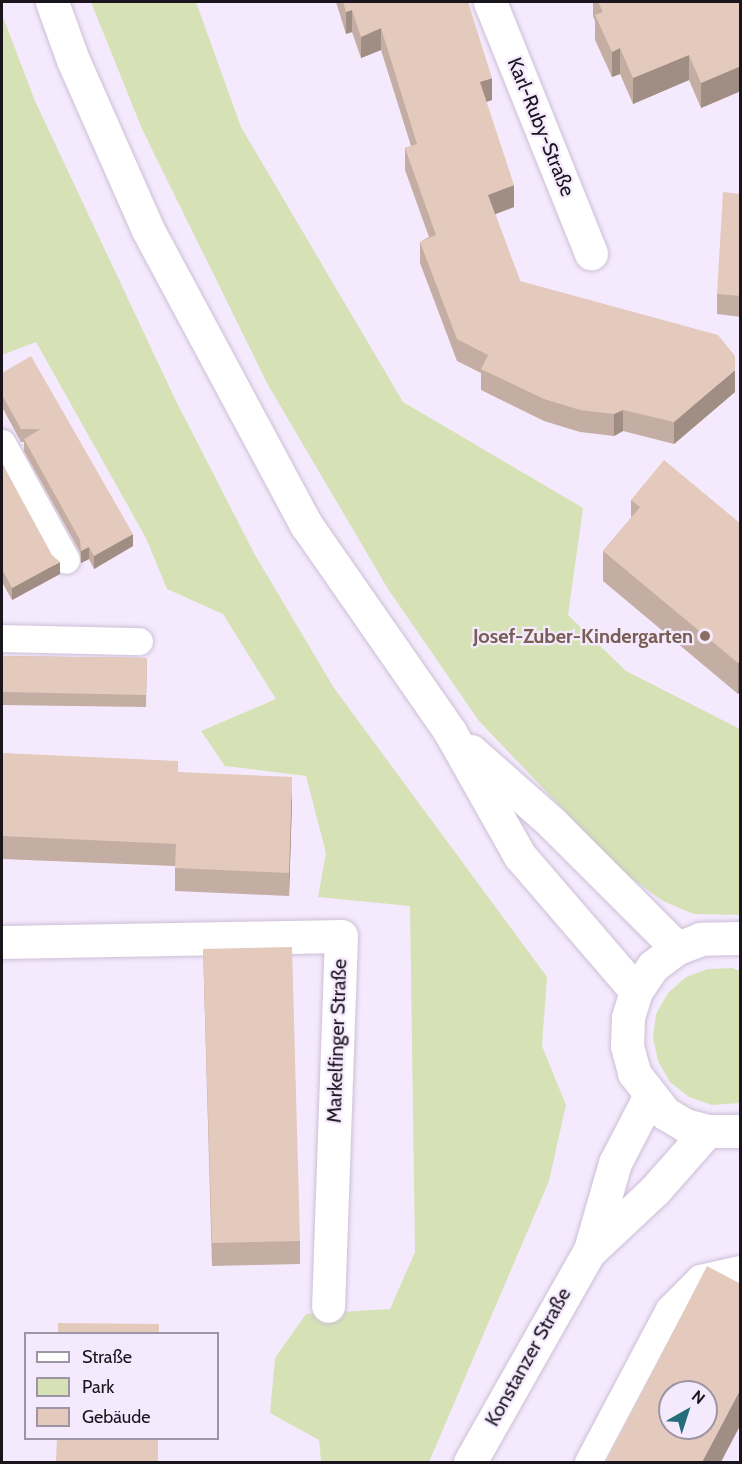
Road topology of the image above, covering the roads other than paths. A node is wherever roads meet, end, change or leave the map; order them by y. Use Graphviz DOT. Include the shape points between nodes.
graph roads {
  1 [pos="52,2"];
  2 [pos="490,2"];
  3 [pos="591,253"];
  4 [pos="2,443"];
  5 [pos="66,560"];
  6 [pos="2,638"];
  7 [pos="139,641"];
  8 [pos="450,732"];
  9 [pos="741,938"];
  10 [pos="2,942"];
  11 [pos="677,948"];
  12 [pos="636,991"];
  13 [pos="649,1097"];
  14 [pos="707,1131"];
  15 [pos="741,1131"];
  16 [pos="589,1252"];
  17 [pos="741,1269"];
  18 [pos="328,1306"];
  19 [pos="470,1462"];
  20 [pos="588,1462"];
  1 -- 8 [label="street" via="73,60 148,230 307,526"];
  2 -- 3 [label="street, Karl-Ruby-Straße"];
  4 -- 5 [label="lane"];
  6 -- 7 [label="lane"];
  8 -- 11 [label="street" via="552,823"];
  8 -- 12 [label="street" via="520,856"];
  9 -- 11 [label="street" via="700,939"];
  10 -- 18 [label="street, Markelfinger Straße" via="341,936"];
  11 -- 12 [label="street" via="653,966"];
  12 -- 13 [label="street" via="628,1018 627,1046 634,1073"];
  13 -- 14 [label="street" via="685,1125"];
  13 -- 16 [label="street, Konstanzer Straße" via="615,1164"];
  14 -- 15 [label="street"];
  14 -- 16 [label="street, Konstanzer Straße" via="655,1190"];
  16 -- 19 [label="street, Konstanzer Straße"];
  17 -- 20 [label="lane" via="700,1278 669,1309"];
}
